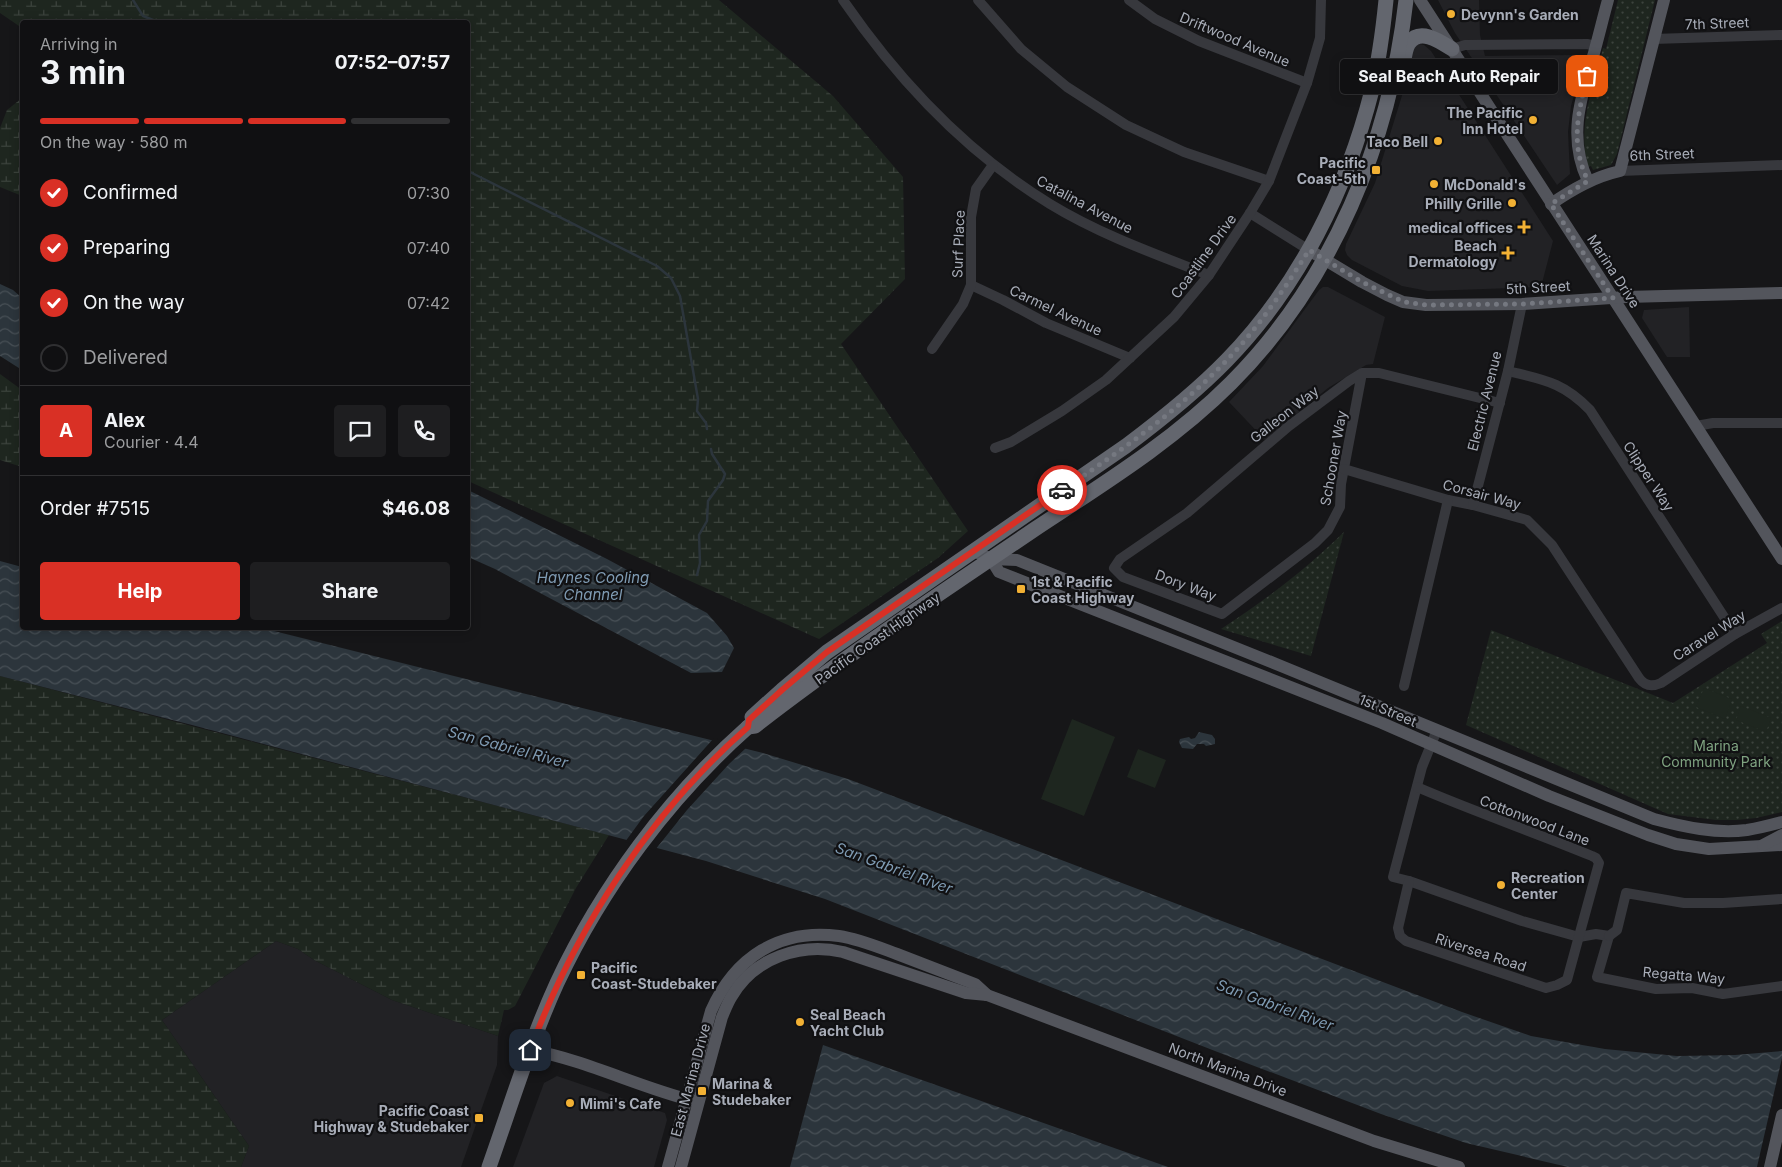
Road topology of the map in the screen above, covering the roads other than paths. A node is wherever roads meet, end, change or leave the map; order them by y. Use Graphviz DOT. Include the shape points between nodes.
graph roads {
  1 [pos="843,0"];
  2 [pos="978,0"];
  3 [pos="1128,0"];
  4 [pos="1321,0"];
  5 [pos="1386,0"];
  6 [pos="1406,0"];
  7 [pos="1420,0"];
  8 [pos="1608,0"];
  9 [pos="1664,0"];
  10 [pos="1782,35"];
  11 [pos="1653,38"];
  12 [pos="1596,46"];
  13 [pos="1452,49"];
  14 [pos="1307,83"];
  15 [pos="1383,120"];
  16 [pos="993,165"];
  17 [pos="1782,165"];
  18 [pos="1620,171"];
  19 [pos="1344,178"];
  20 [pos="1269,181"];
  21 [pos="1588,181"];
  22 [pos="1360,185"];
  23 [pos="1551,204"];
  24 [pos="1250,213"];
  25 [pos="1309,250"];
  26 [pos="1324,259"];
  27 [pos="1209,275"];
  28 [pos="971,285"];
  29 [pos="1782,293"];
  30 [pos="1613,298"];
  31 [pos="1522,304"];
  32 [pos="932,349"];
  33 [pos="1130,358"];
  34 [pos="1508,371"];
  35 [pos="1362,373"];
  36 [pos="1500,403"];
  37 [pos="1782,423"];
  38 [pos="1696,426"];
  39 [pos="996,448"];
  40 [pos="1344,469"];
  41 [pos="1448,500"];
  42 [pos="1473,505"];
  43 [pos="974,551"];
  44 [pos="991,559"];
  45 [pos="1782,559"];
  46 [pos="1114,568"];
  47 [pos="1782,608"];
  48 [pos="1222,614"];
  49 [pos="1735,634"];
  50 [pos="1404,686"];
  51 [pos="1652,686"];
  52 [pos="746,728"];
  53 [pos="1437,730"];
  54 [pos="1431,745"];
  55 [pos="1416,787"];
  56 [pos="1782,822"];
  57 [pos="1782,835"];
  58 [pos="1782,846"];
  59 [pos="1756,848"];
  60 [pos="1409,881"];
  61 [pos="1782,899"];
  62 [pos="1609,936"];
  63 [pos="1579,937"];
  64 [pos="742,973"];
  65 [pos="1782,986"];
  66 [pos="530,1050"];
  67 [pos="687,1099"];
  68 [pos="700,1102"];
  69 [pos="1782,1116"];
  70 [pos="489,1167"];
  71 [pos="668,1167"];
  72 [pos="682,1167"];
  73 [pos="1459,1167"];
  74 [pos="1770,1167"];
  1 -- 16 [label="street, Catalina Avenue" via="935,112"];
  2 -- 20 [label="street" via="1021,49 1067,87 1126,124 1184,152"];
  3 -- 14 [label="street, Driftwood Avenue" via="1155,20 1199,41"];
  4 -- 14 [label="street, Coastline Drive" via="1320,38"];
  5 -- 19 [label="highway, Pacific Coast Highway" via="1372,88"];
  6 -- 15 [label="highway, Pacific Coast Highway"];
  7 -- 13 [label="main road, Marina Drive"];
  8 -- 12 [label="main road"];
  9 -- 11 [label="main road"];
  10 -- 11 [label="street, 7th Street"];
  11 -- 18 [label="main road"];
  12 -- 13 [label="street" via="1465,45"];
  12 -- 21 [label="main road" via="1576,130 1582,169"];
  13 -- 15 [label="highway" via="1426,36 1411,41 1393,109"];
  13 -- 23 [label="main road, Marina Drive"];
  14 -- 20 [label="street, Coastline Drive"];
  15 -- 22 [label="highway, Pacific Coast Highway"];
  16 -- 27 [label="street, Catalina Avenue" via="1051,205 1100,230"];
  16 -- 28 [label="street, Surf Place" via="976,189 971,217"];
  17 -- 18 [label="street, 6th Street"];
  18 -- 21 [label="main road, 6th Street"];
  19 -- 22 [label="highway"];
  19 -- 25 [label="highway, Pacific Coast Highway"];
  20 -- 24 [label="street, Coastline Drive"];
  21 -- 23 [label="main road, 6th Street"];
  22 -- 26 [label="highway, Pacific Coast Highway"];
  23 -- 30 [label="main road, Marina Drive"];
  24 -- 25 [label="street"];
  24 -- 27 [label="street, Coastline Drive"];
  25 -- 26 [label="main road, 5th Street"];
  25 -- 43 [label="highway, Pacific Coast Highway" via="1253,331 1228,360 1169,414"];
  26 -- 31 [label="main road, 5th Street" via="1404,302 1426,305"];
  26 -- 44 [label="highway, Pacific Coast Highway" via="1265,346 1191,420 1140,459"];
  27 -- 33 [label="street, Coastline Drive" via="1174,317"];
  28 -- 32 [label="street, Surf Place"];
  28 -- 33 [label="street, Carmel Avenue" via="1046,323"];
  29 -- 30 [label="main road, 5th Street"];
  30 -- 31 [label="main road, 5th Street"];
  30 -- 38 [label="main road, Marina Drive"];
  31 -- 34 [label="street, Electric Avenue"];
  33 -- 39 [label="street, Coastline Drive" via="1106,380 1062,411"];
  34 -- 36 [label="street, Electric Avenue"];
  34 -- 49 [label="street, Clipper Way" via="1562,387 1590,410"];
  35 -- 36 [label="street" via="1379,373"];
  35 -- 40 [label="street, Schooner Way"];
  35 -- 46 [label="street, Galleon Way" via="1289,426 1187,513 1120,559"];
  36 -- 42 [label="street, Electric Avenue"];
  37 -- 38 [label="street"];
  38 -- 45 [label="main road, Marina Drive"];
  40 -- 41 [label="street, Corsair Way"];
  40 -- 48 [label="street, Schooner Way" via="1340,507 1328,530"];
  41 -- 42 [label="street, Corsair Way"];
  41 -- 50 [label="street"];
  42 -- 51 [label="street, Corsair Way" via="1527,520 1540,532 1552,545 1639,678"];
  43 -- 44 [label="main road, 1st Street"];
  43 -- 52 [label="highway, Pacific Coast Highway" via="827,652 749,720"];
  44 -- 52 [label="highway, Pacific Coast Highway" via="755,726"];
  44 -- 53 [label="main road, 1st Street" via="1018,560"];
  44 -- 54 [label="main road, 1st Street" via="999,572"];
  46 -- 48 [label="street, Dory Way" via="1123,577"];
  47 -- 49 [label="street, Caravel Way"];
  49 -- 51 [label="street, Caravel Way"];
  52 -- 66 [label="highway" via="673,804 605,897 573,951"];
  53 -- 54 [label="street"];
  53 -- 56 [label="main road, 1st Street" via="1654,819 1696,829 1717,830 1746,830"];
  54 -- 55 [label="street"];
  54 -- 59 [label="main road, 1st Street" via="1549,796 1676,844 1709,849"];
  55 -- 60 [label="street" via="1393,877"];
  55 -- 63 [label="street, Cottonwood Lane" via="1596,858 1598,863"];
  57 -- 59 [label="main road, 1st Street"];
  58 -- 59 [label="main road"];
  60 -- 63 [label="street" via="1522,921"];
  60 -- 63 [label="street, Riversea Road" via="1398,928 1400,936 1477,966 1546,988 1558,985 1566,980"];
  61 -- 62 [label="street" via="1684,903 1628,892 1624,895 1617,930"];
  62 -- 63 [label="street"];
  62 -- 65 [label="street, Regatta Way" via="1597,977 1656,989 1692,988 1723,994"];
  64 -- 67 [label="main road, East Marina Drive" via="718,995 711,1010"];
  64 -- 68 [label="main road, East Marina Drive" via="722,1017"];
  64 -- 73 [label="main road, North Marina Drive" via="800,950 830,949 853,955 966,993 987,995 1374,1141"];
  66 -- 67 [label="main road" via="558,1056"];
  66 -- 70 [label="highway"];
  67 -- 68 [label="main road"];
  67 -- 71 [label="main road, East Marina Drive"];
  68 -- 72 [label="main road, East Marina Drive"];
  69 -- 74 [label="main road"];
}
